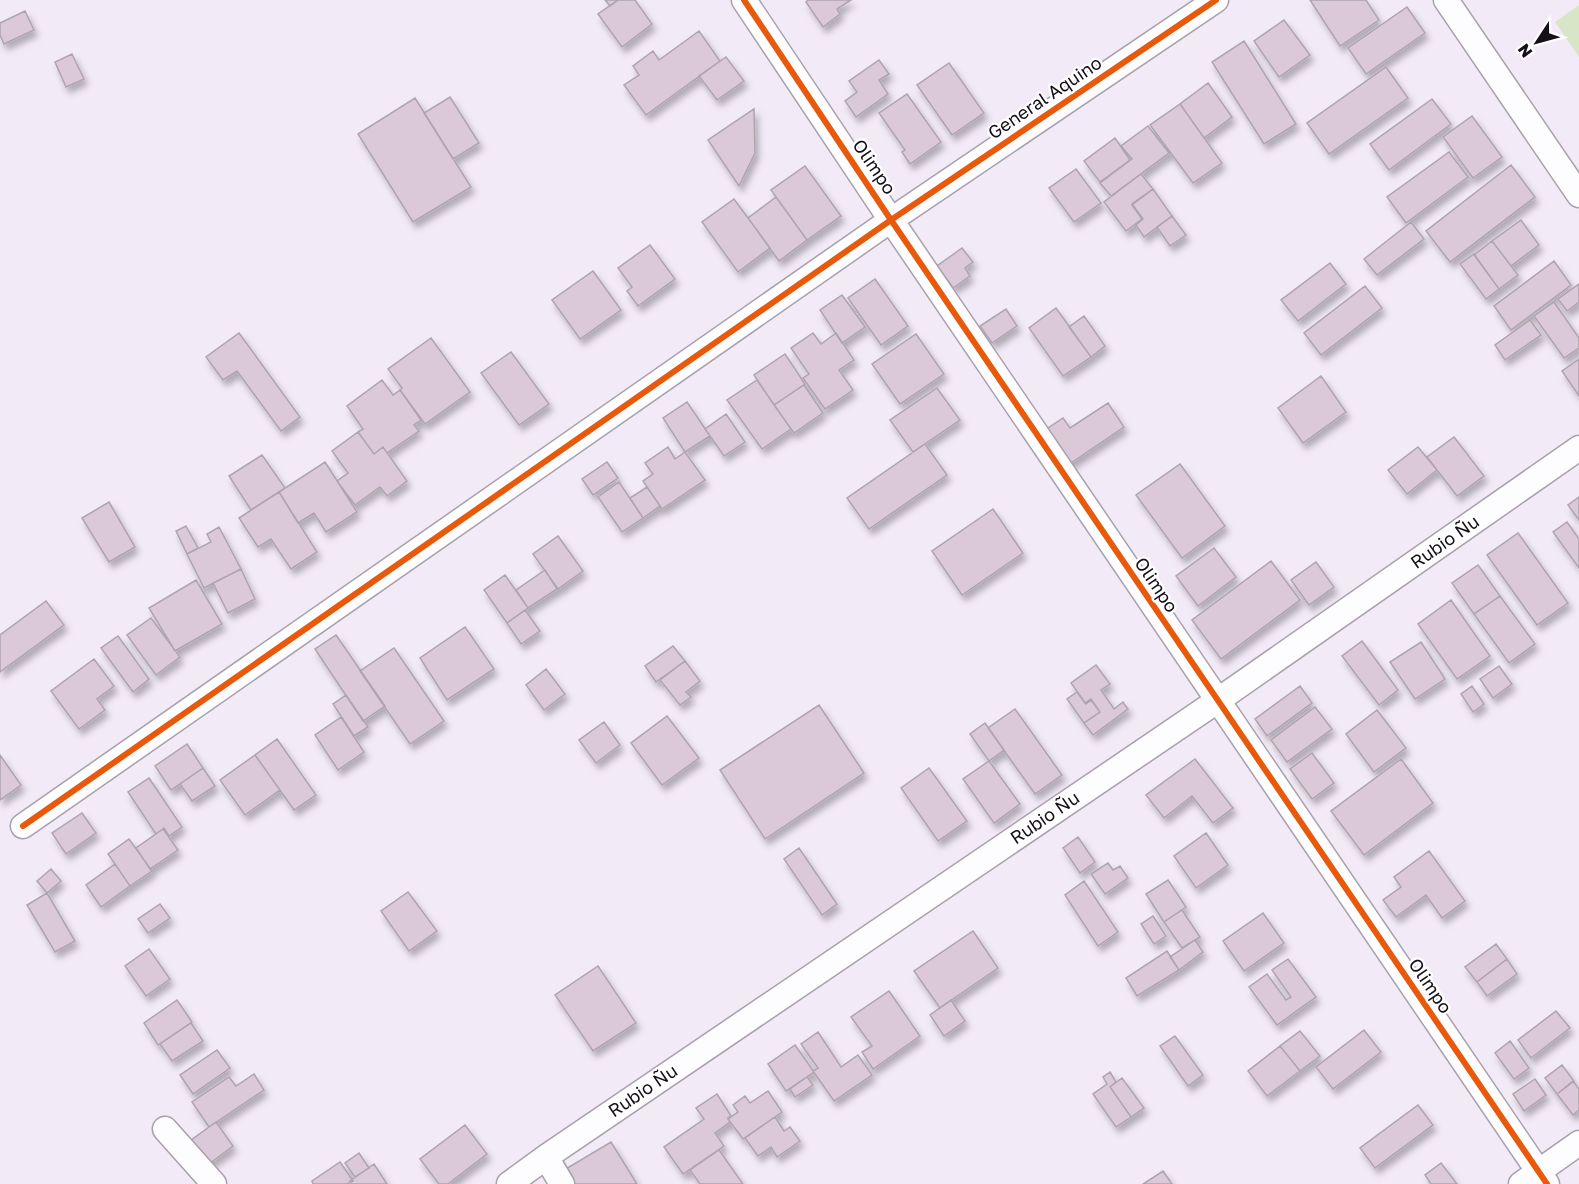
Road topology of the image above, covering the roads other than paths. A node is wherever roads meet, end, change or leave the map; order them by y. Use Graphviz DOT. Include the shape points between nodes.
graph roads {
  1 [pos="744,0"];
  2 [pos="1216,0"];
  3 [pos="1446,0"];
  4 [pos="1579,195"];
  5 [pos="891,220"];
  6 [pos="1579,448"];
  7 [pos="1217,701"];
  8 [pos="23,826"];
  9 [pos="165,1129"];
  10 [pos="1579,1143"];
  11 [pos="546,1157"];
  12 [pos="1535,1180"];
  13 [pos="214,1184"];
  14 [pos="508,1184"];
  15 [pos="562,1184"];
  1 -- 5 [label="street, Olimpo"];
  2 -- 5 [label="street, General Aquino"];
  3 -- 4 [label="street"];
  5 -- 7 [label="street, Olimpo"];
  5 -- 8 [label="street, General Aquino"];
  6 -- 7 [label="street, Rubio Ñu"];
  7 -- 11 [label="street, Rubio Ñu"];
  7 -- 12 [label="street, Olimpo"];
  9 -- 13 [label="street"];
  10 -- 12 [label="street"];
  11 -- 14 [label="street, Rubio Ñu"];
  11 -- 15 [label="street"];
}
